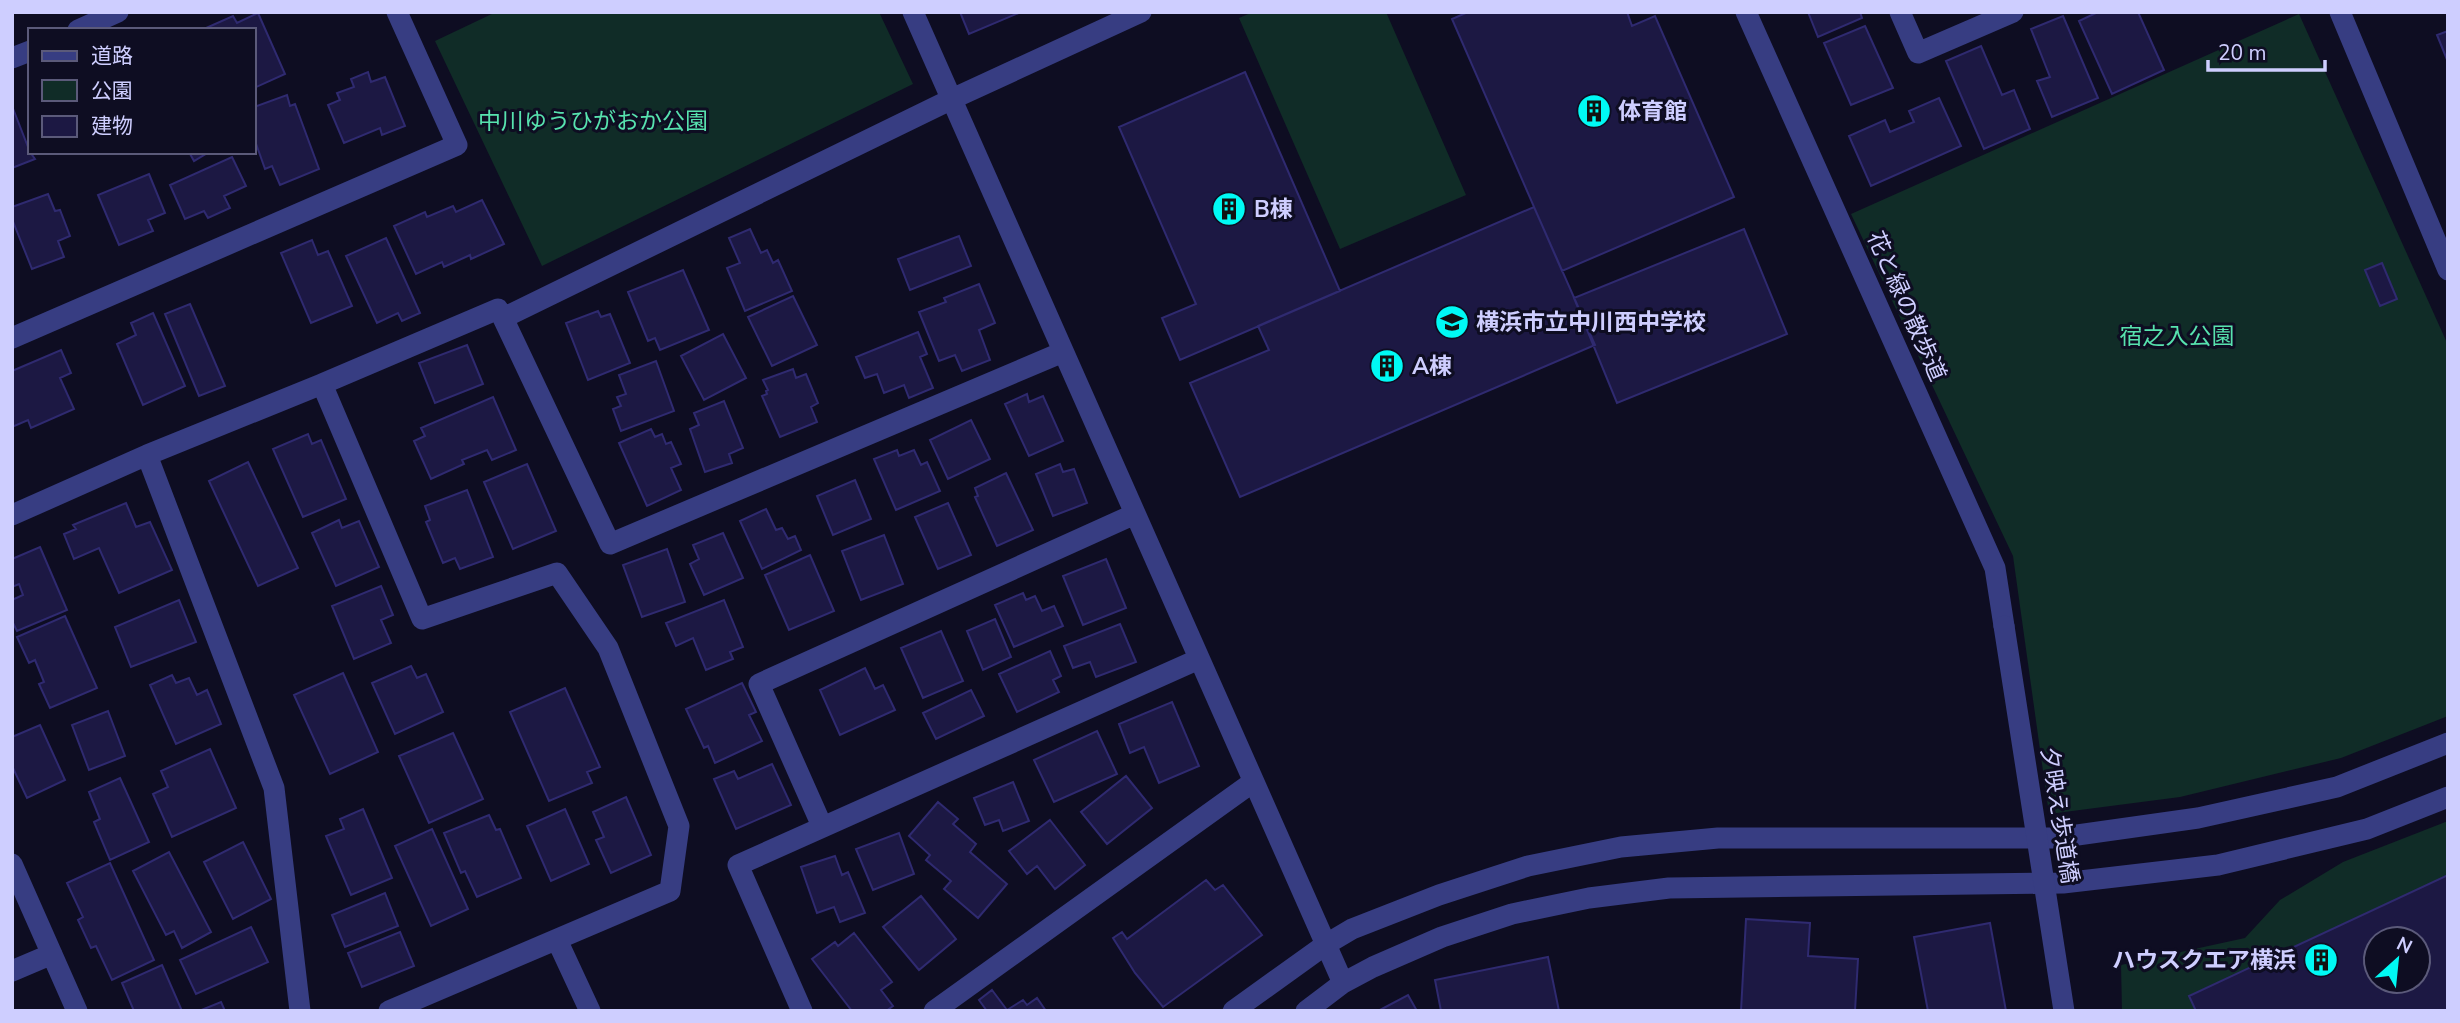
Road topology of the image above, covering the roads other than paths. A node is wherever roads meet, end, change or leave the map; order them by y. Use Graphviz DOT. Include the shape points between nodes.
graph roads {
  1 [pos="118,12"];
  2 [pos="397,12"];
  3 [pos="913,12"];
  4 [pos="1141,12"];
  5 [pos="1746,12"];
  6 [pos="1900,12"];
  7 [pos="2013,12"];
  8 [pos="2340,12"];
  9 [pos="82,28"];
  10 [pos="952,99"];
  11 [pos="2448,271"];
  12 [pos="503,318"];
  13 [pos="12,338"];
  14 [pos="1063,352"];
  15 [pos="322,384"];
  16 [pos="147,455"];
  17 [pos="1135,514"];
  18 [pos="12,515"];
  19 [pos="2004,626"];
  20 [pos="1199,659"];
  21 [pos="2448,743"];
  22 [pos="1253,782"];
  23 [pos="2448,797"];
  24 [pos="822,826"];
  25 [pos="12,864"];
  26 [pos="557,940"];
  27 [pos="1325,944"];
  28 [pos="52,954"];
  29 [pos="12,971"];
  30 [pos="1343,983"];
  31 [pos="77,1011"];
  32 [pos="300,1011"];
  33 [pos="389,1011"];
  34 [pos="590,1011"];
  35 [pos="802,1011"];
  36 [pos="934,1011"];
  37 [pos="1233,1011"];
  38 [pos="1306,1011"];
  39 [pos="2064,1011"];
  1 -- 9 [label="street"];
  2 -- 13 [label="street" via="457,145"];
  3 -- 10 [label="street"];
  4 -- 10 [label="street"];
  5 -- 19 [label="street, 花と緑の散歩道" via="1995,568"];
  6 -- 7 [label="street" via="1917,53"];
  8 -- 11 [label="street"];
  10 -- 12 [label="street"];
  10 -- 14 [label="street"];
  12 -- 14 [label="street" via="610,544"];
  12 -- 15 [label="street" via="498,310"];
  14 -- 17 [label="street"];
  15 -- 16 [label="street"];
  15 -- 26 [label="street" via="422,619 556,573 608,648 679,826 670,891"];
  16 -- 18 [label="street"];
  16 -- 32 [label="street" via="274,788"];
  17 -- 20 [label="street"];
  17 -- 24 [label="street" via="759,684"];
  19 -- 39 [label="street, 夕映え歩道橋, bridge"];
  20 -- 22 [label="street"];
  20 -- 24 [label="street"];
  21 -- 27 [label="street" via="2337,787 2198,818 2056,838 1718,838 1621,847 1528,866 1439,895"];
  22 -- 27 [label="street"];
  22 -- 36 [label="street"];
  23 -- 30 [label="street" via="2367,830 2218,865 2063,883 1669,888 1588,898 1512,914 1442,937"];
  24 -- 35 [label="street" via="738,865"];
  25 -- 28 [label="street"];
  26 -- 33 [label="street"];
  26 -- 34 [label="street"];
  27 -- 30 [label="street"];
  27 -- 37 [label="street"];
  28 -- 29 [label="street"];
  28 -- 31 [label="street"];
  30 -- 38 [label="street"];
}
